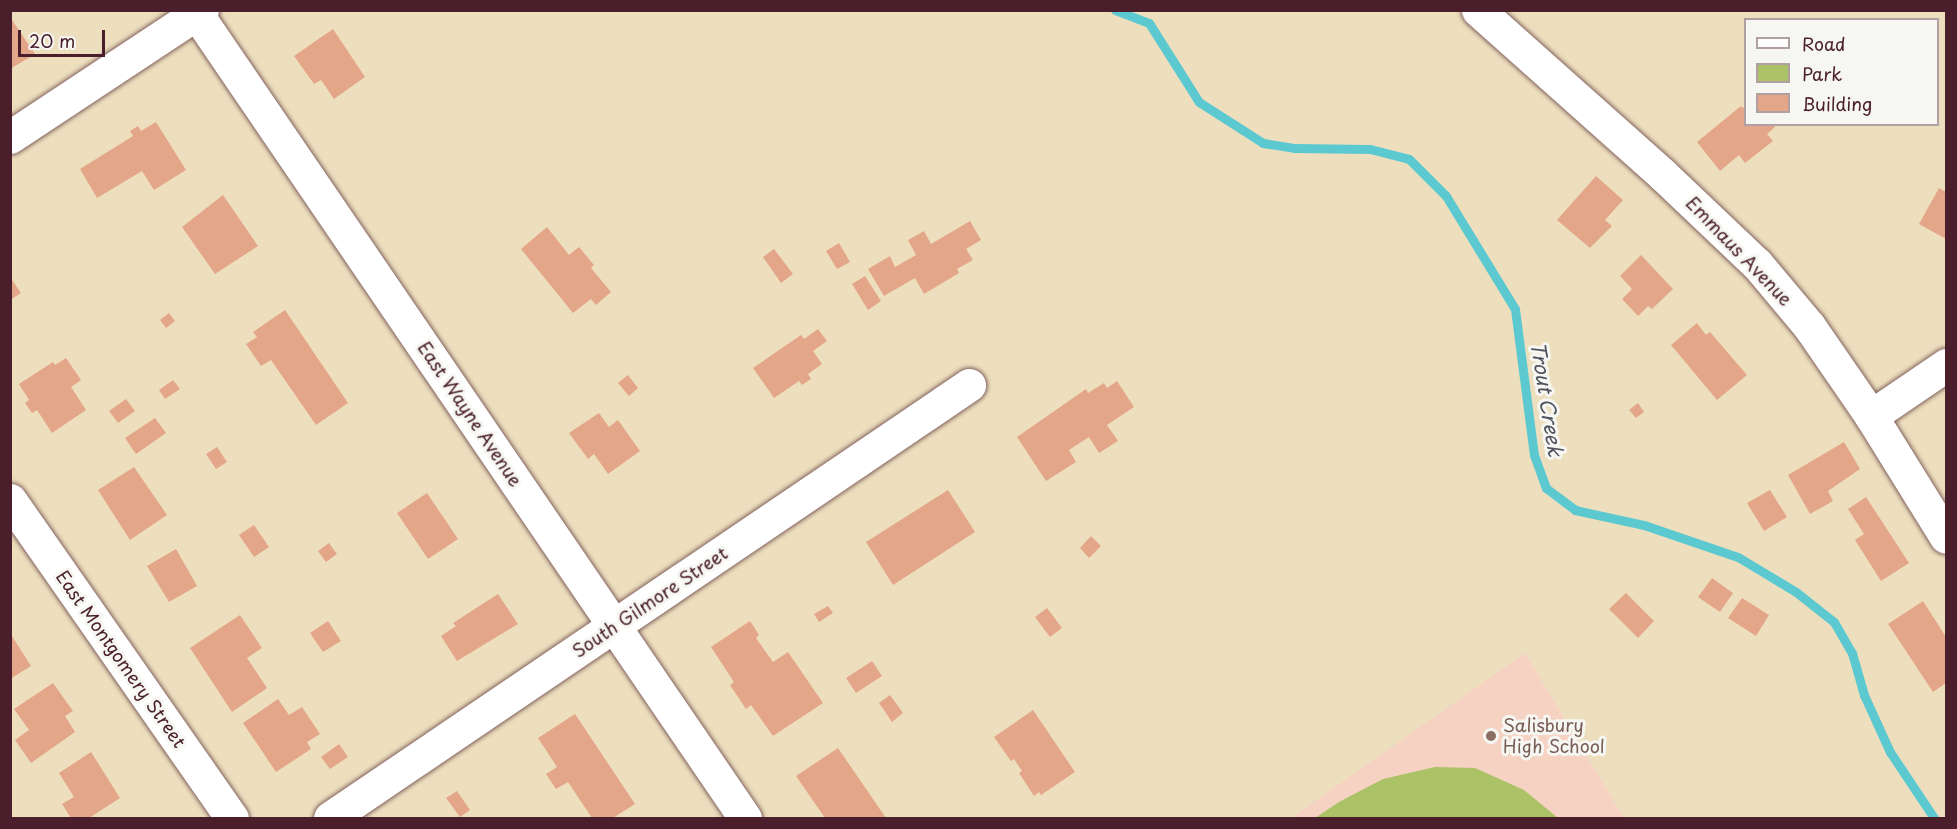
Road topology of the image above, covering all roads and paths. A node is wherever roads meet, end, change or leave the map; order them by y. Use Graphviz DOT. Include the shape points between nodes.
graph roads {
  1 [pos="1478,10"];
  2 [pos="198,12"];
  3 [pos="10,137"];
  4 [pos="1947,365"];
  5 [pos="969,385"];
  6 [pos="1871,416"];
  7 [pos="10,500"];
  8 [pos="1947,537"];
  9 [pos="614,626"];
  10 [pos="232,819"];
  11 [pos="330,819"];
  12 [pos="745,819"];
  1 -- 6 [label="street, Emmaus Avenue" via="1757,264 1809,326"];
  2 -- 3 [label="street"];
  2 -- 9 [label="street, East Wayne Avenue"];
  4 -- 6 [label="street"];
  5 -- 9 [label="street, South Gilmore Street"];
  6 -- 8 [label="street, Emmaus Avenue"];
  7 -- 10 [label="street, East Montgomery Street"];
  9 -- 11 [label="street, South Gilmore Street"];
  9 -- 12 [label="street, East Wayne Avenue"];
}
